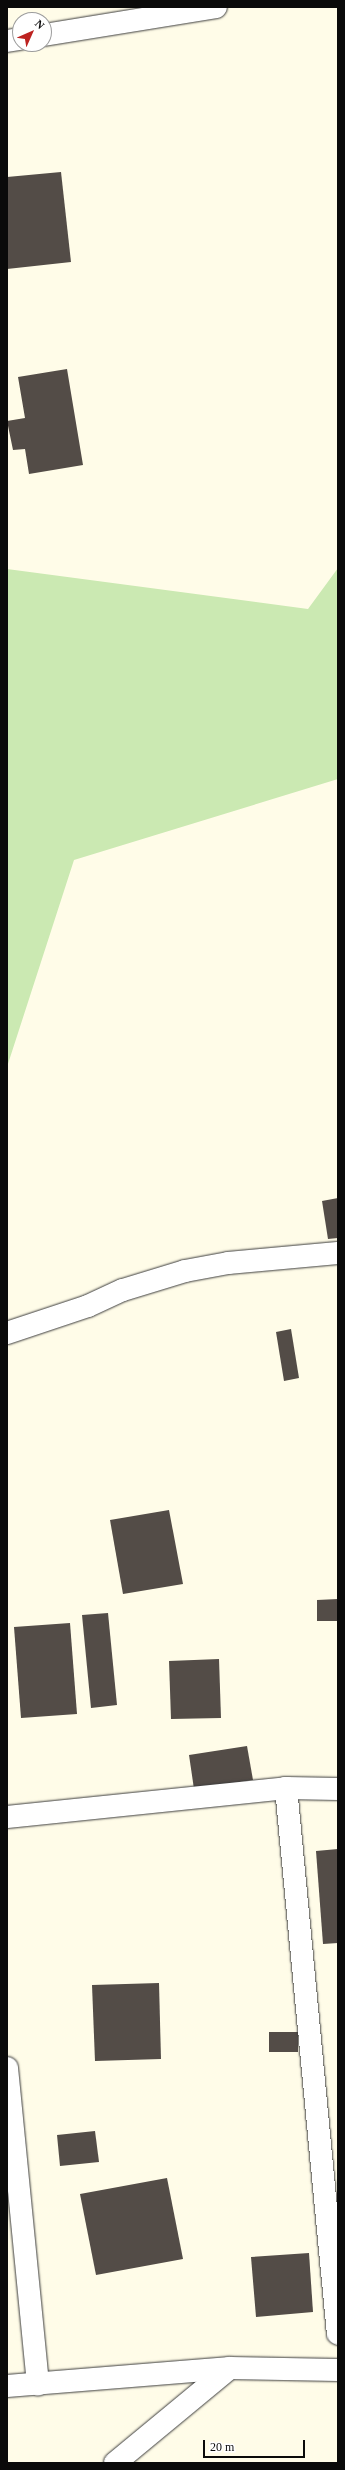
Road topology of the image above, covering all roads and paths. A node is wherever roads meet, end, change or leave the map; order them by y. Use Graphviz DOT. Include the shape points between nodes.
graph roads {
  1 [pos="216,7"];
  2 [pos="194,8"];
  3 [pos="52,34"];
  4 [pos="338,1254"];
  5 [pos="7,1333"];
  6 [pos="286,1788"];
  7 [pos="338,1789"];
  8 [pos="7,1817"];
  9 [pos="7,2068"];
  10 [pos="338,2334"];
  11 [pos="230,2368"];
  12 [pos="338,2370"];
  13 [pos="38,2384"];
  14 [pos="7,2386"];
  15 [pos="115,2463"];
  1 -- 2 [label="street"];
  2 -- 3 [label="street"];
  4 -- 5 [label="street" via="228,1263 184,1271 123,1290 88,1306"];
  6 -- 7 [label="street"];
  6 -- 8 [label="street"];
  6 -- 10 [label="street"];
  9 -- 13 [label="street"];
  11 -- 12 [label="street"];
  11 -- 13 [label="street"];
  11 -- 15 [label="street"];
  13 -- 14 [label="street"];
}
